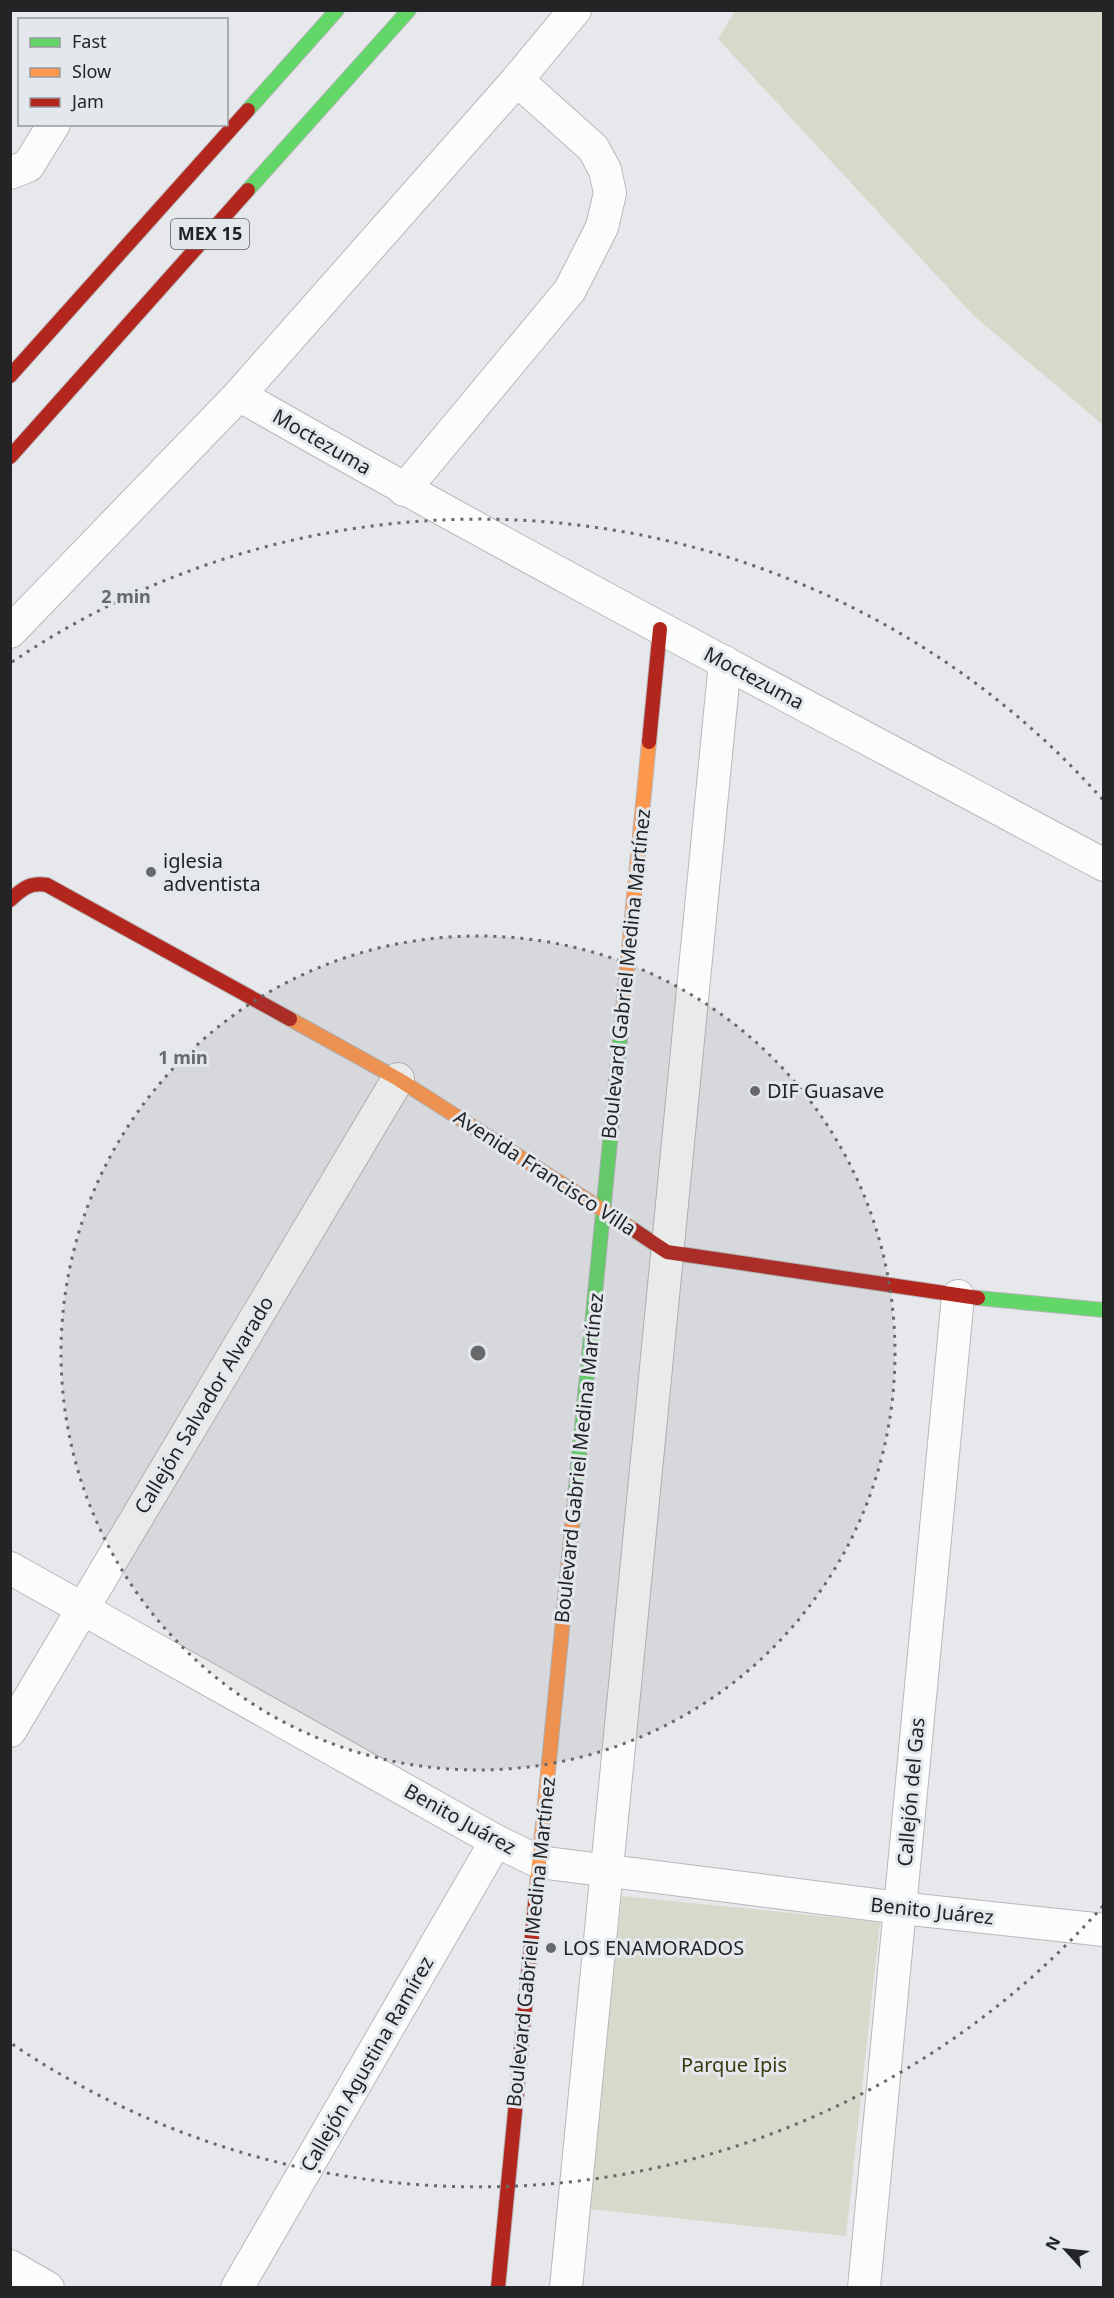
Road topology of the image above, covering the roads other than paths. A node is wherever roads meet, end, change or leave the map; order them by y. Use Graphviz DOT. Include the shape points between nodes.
graph roads {
  1 [pos="337,10"];
  2 [pos="410,10"];
  3 [pos="575,10"];
  4 [pos="517,80"];
  5 [pos="53,126"];
  6 [pos="10,173"];
  7 [pos="10,376"];
  8 [pos="239,395"];
  9 [pos="10,457"];
  10 [pos="404,490"];
  11 [pos="660,629"];
  12 [pos="10,632"];
  13 [pos="725,662"];
  14 [pos="1104,865"];
  15 [pos="10,900"];
  16 [pos="398,1079"];
  17 [pos="604,1209"];
  18 [pos="667,1252"];
  19 [pos="958,1296"];
  20 [pos="1104,1310"];
  21 [pos="10,1568"];
  22 [pos="83,1608"];
  23 [pos="10,1731"];
  24 [pos="496,1841"];
  25 [pos="539,1862"];
  26 [pos="606,1872"];
  27 [pos="900,1908"];
  28 [pos="1104,1930"];
  29 [pos="10,2266"];
  30 [pos="48,2288"];
  31 [pos="237,2288"];
  32 [pos="498,2288"];
  33 [pos="566,2288"];
  34 [pos="864,2288"];
  1 -- 7 [label="main road, MEX 15"];
  2 -- 9 [label="main road, MEX 15"];
  3 -- 4 [label="street"];
  4 -- 8 [label="street"];
  4 -- 10 [label="street" via="593,148 605,170 610,193 602,227 570,290"];
  5 -- 6 [label="street" via="28,166"];
  8 -- 10 [label="street, Moctezuma"];
  8 -- 12 [label="street"];
  10 -- 11 [label="street, Moctezuma"];
  11 -- 13 [label="street, Moctezuma"];
  11 -- 17 [label="main road, Boulevard Gabriel Medina Martínez"];
  13 -- 14 [label="street, Moctezuma"];
  13 -- 18 [label="street"];
  15 -- 16 [label="main road, Avenida Francisco Villa" via="28,884 47,885"];
  16 -- 17 [label="main road, Avenida Francisco Villa"];
  16 -- 22 [label="street, Callejón Salvador Alvarado"];
  17 -- 18 [label="main road, Avenida Francisco Villa"];
  17 -- 25 [label="main road, Boulevard Gabriel Medina Martínez"];
  18 -- 19 [label="main road, Avenida Francisco Villa"];
  18 -- 26 [label="street"];
  19 -- 20 [label="main road, Avenida Francisco Villa"];
  19 -- 27 [label="street, Callejón del Gas"];
  21 -- 22 [label="street, Benito Juárez"];
  22 -- 23 [label="street, Callejón Salvador Alvarado"];
  22 -- 24 [label="street, Benito Juárez"];
  24 -- 25 [label="street, Benito Juárez"];
  24 -- 31 [label="street, Callejón Agustina Ramírez"];
  25 -- 26 [label="street, Benito Juárez"];
  25 -- 32 [label="main road, Boulevard Gabriel Medina Martínez"];
  26 -- 27 [label="street, Benito Juárez"];
  26 -- 33 [label="street"];
  27 -- 28 [label="street, Benito Juárez"];
  27 -- 34 [label="street, Callejón del Gas"];
  29 -- 30 [label="street"];
}
